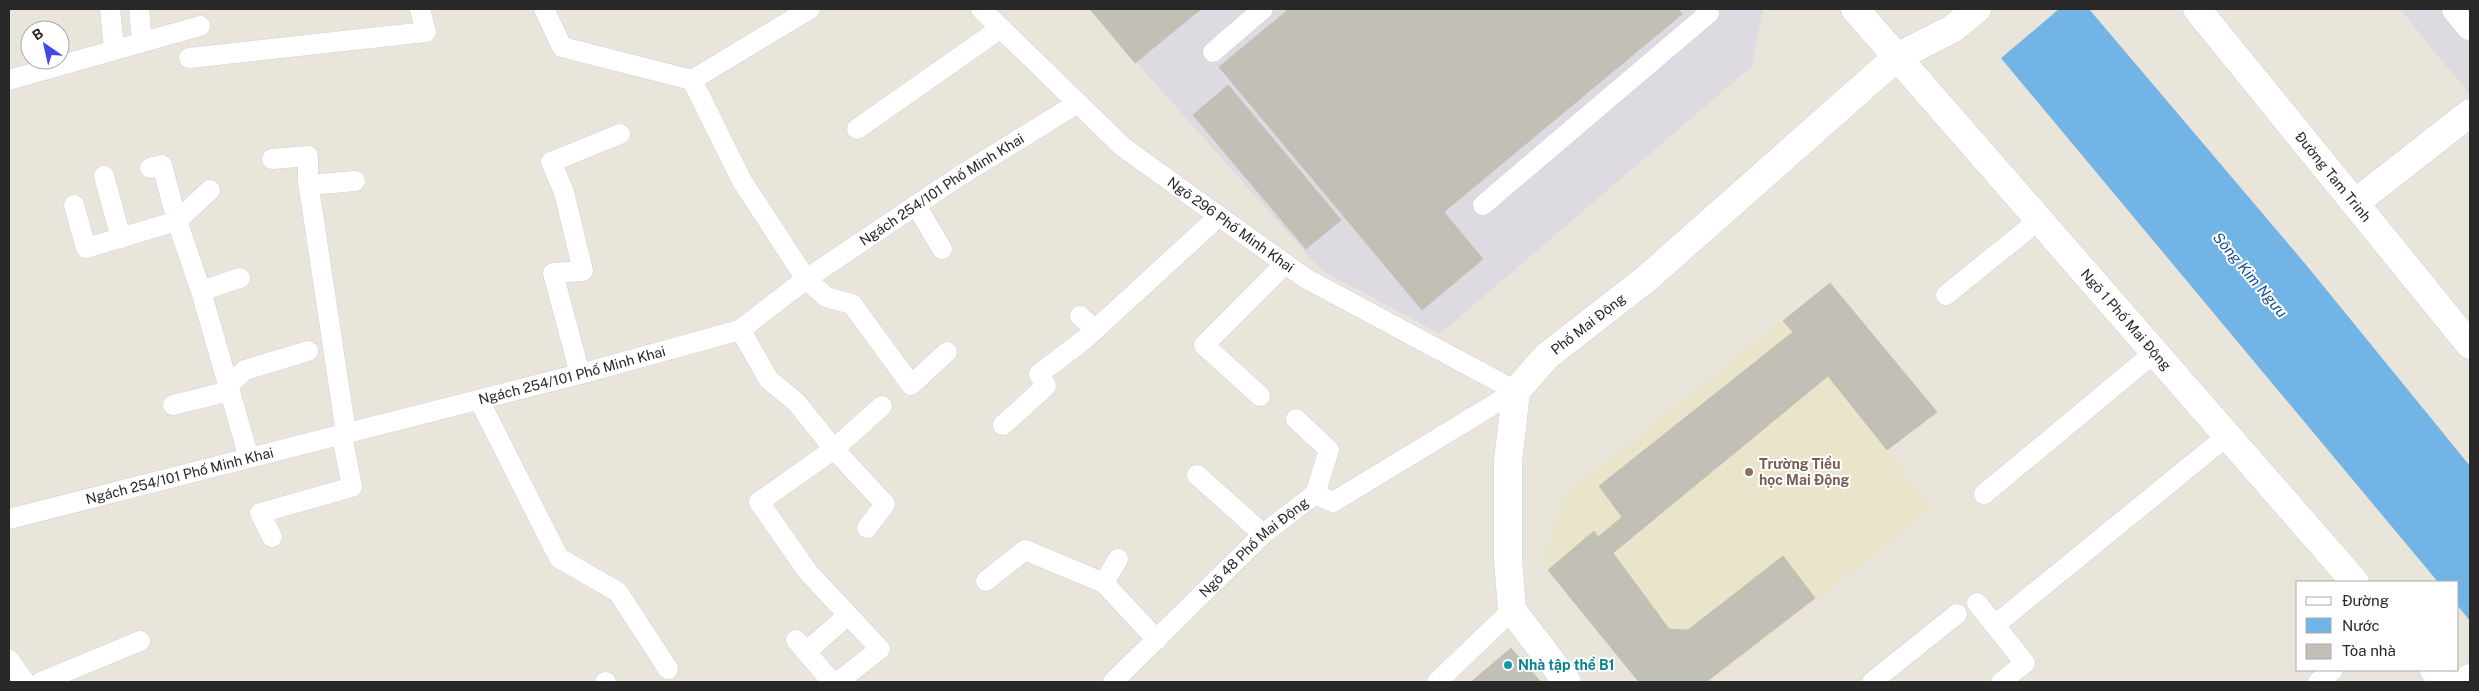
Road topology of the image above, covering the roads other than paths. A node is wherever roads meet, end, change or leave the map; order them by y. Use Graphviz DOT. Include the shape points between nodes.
graph roads {
  1 [pos="110,9"];
  2 [pos="139,9"];
  3 [pos="420,9"];
  4 [pos="810,9"];
  5 [pos="981,9"];
  6 [pos="1263,9"];
  7 [pos="1704,9"];
  8 [pos="1855,9"];
  9 [pos="1976,9"];
  10 [pos="2197,9"];
  11 [pos="2456,9"];
  12 [pos="549,10"];
  13 [pos="787,15"];
  14 [pos="200,26"];
  15 [pos="2470,26"];
  16 [pos="1001,28"];
  17 [pos="142,41"];
  18 [pos="114,49"];
  19 [pos="1212,52"];
  20 [pos="1897,57"];
  21 [pos="189,58"];
  22 [pos="9,80"];
  23 [pos="692,80"];
  24 [pos="1078,103"];
  25 [pos="2470,113"];
  26 [pos="857,129"];
  27 [pos="620,134"];
  28 [pos="272,159"];
  29 [pos="150,168"];
  30 [pos="104,176"];
  31 [pos="355,181"];
  32 [pos="309,185"];
  33 [pos="210,190"];
  34 [pos="2355,203"];
  35 [pos="74,205"];
  36 [pos="916,205"];
  37 [pos="1483,205"];
  38 [pos="1219,216"];
  39 [pos="2040,219"];
  40 [pos="177,221"];
  41 [pos="121,238"];
  42 [pos="941,249"];
  43 [pos="1286,264"];
  44 [pos="240,278"];
  45 [pos="806,278"];
  46 [pos="201,291"];
  47 [pos="1946,295"];
  48 [pos="740,329"];
  49 [pos="2470,345"];
  50 [pos="308,351"];
  51 [pos="947,352"];
  52 [pos="2155,352"];
  53 [pos="580,374"];
  54 [pos="229,388"];
  55 [pos="1516,391"];
  56 [pos="1260,396"];
  57 [pos="479,400"];
  58 [pos="173,405"];
  59 [pos="882,406"];
  60 [pos="1296,419"];
  61 [pos="1002,425"];
  62 [pos="344,434"];
  63 [pos="2227,436"];
  64 [pos="834,449"];
  65 [pos="249,458"];
  66 [pos="1197,475"];
  67 [pos="1315,494"];
  68 [pos="1984,494"];
  69 [pos="9,519"];
  70 [pos="867,528"];
  71 [pos="1263,534"];
  72 [pos="272,537"];
  73 [pos="1118,559"];
  74 [pos="986,581"];
  75 [pos="2354,581"];
  76 [pos="1104,584"];
  77 [pos="1977,603"];
  78 [pos="1512,610"];
  79 [pos="848,614"];
  80 [pos="1957,614"];
  81 [pos="1995,625"];
  82 [pos="1157,640"];
  83 [pos="140,641"];
  84 [pos="9,660"];
  85 [pos="668,669"];
  86 [pos="2332,671"];
  87 [pos="2435,671"];
  88 [pos="2470,678"];
  89 [pos="24,682"];
  90 [pos="42,682"];
  91 [pos="832,682"];
  92 [pos="838,682"];
  93 [pos="1113,682"];
  94 [pos="1437,682"];
  95 [pos="1567,682"];
  96 [pos="1872,682"];
  97 [pos="2001,682"];
  98 [pos="2318,682"];
  99 [pos="2445,682"];
  100 [pos="2465,682"];
  1 -- 18 [label="lane"];
  2 -- 17 [label="lane"];
  3 -- 21 [label="lane" via="426,32"];
  4 -- 13 [label="lane"];
  5 -- 16 [label="lane, Ngõ 296 Phố Minh Khai"];
  6 -- 19 [label="lane"];
  7 -- 37 [label="lane" via="1708,13"];
  8 -- 20 [label="street"];
  9 -- 20 [label="street, Phố Mai Động" via="1952,29"];
  10 -- 34 [label="street, Đường Tam Trinh"];
  11 -- 15 [label="street"];
  12 -- 23 [label="lane" via="562,47"];
  13 -- 23 [label="lane"];
  14 -- 17 [label="lane"];
  16 -- 24 [label="lane, Ngõ 296 Phố Minh Khai"];
  16 -- 26 [label="lane"];
  17 -- 18 [label="lane"];
  18 -- 22 [label="lane"];
  20 -- 39 [label="street, Ngõ 1 Phố Mai Động"];
  20 -- 55 [label="street, Phố Mai Động" via="1646,279 1547,356"];
  23 -- 45 [label="lane" via="742,181"];
  24 -- 36 [label="lane, Ngách 254/101 Phố Minh Khai"];
  24 -- 38 [label="lane, Ngõ 296 Phố Minh Khai" via="1123,147"];
  25 -- 34 [label="street"];
  27 -- 53 [label="lane" via="551,162 564,192 583,271 553,274"];
  28 -- 32 [label="lane" via="308,156"];
  29 -- 40 [label="lane" via="162,165"];
  30 -- 41 [label="lane"];
  31 -- 32 [label="lane"];
  32 -- 62 [label="lane"];
  33 -- 40 [label="lane"];
  34 -- 49 [label="street, Đường Tam Trinh"];
  35 -- 41 [label="lane" via="86,248"];
  36 -- 42 [label="lane"];
  36 -- 45 [label="lane, Ngách 254/101 Phố Minh Khai"];
  38 -- 43 [label="lane, Ngõ 296 Phố Minh Khai"];
  38 -- 61 [label="lane" via="1088,322 1039,374 1046,386"];
  39 -- 47 [label="lane"];
  39 -- 52 [label="street, Ngõ 1 Phố Mai Động"];
  40 -- 41 [label="lane"];
  40 -- 46 [label="lane"];
  43 -- 55 [label="lane, Ngõ 296 Phố Minh Khai" via="1305,278"];
  43 -- 56 [label="lane" via="1204,345"];
  44 -- 46 [label="lane"];
  45 -- 48 [label="lane, Ngách 254/101 Phố Minh Khai"];
  45 -- 51 [label="lane" via="826,297 852,304 911,385"];
  46 -- 54 [label="lane"];
  48 -- 53 [label="lane, Ngách 254/101 Phố Minh Khai"];
  48 -- 64 [label="lane" via="769,380 796,402"];
  50 -- 54 [label="lane" via="245,370"];
  52 -- 63 [label="street, Ngõ 1 Phố Mai Động"];
  52 -- 68 [label="lane"];
  53 -- 57 [label="lane, Ngách 254/101 Phố Minh Khai"];
  54 -- 58 [label="lane"];
  54 -- 65 [label="lane"];
  55 -- 67 [label="lane, Ngõ 48 Phố Mai Động" via="1333,502"];
  55 -- 78 [label="street" via="1508,462 1508,559"];
  57 -- 62 [label="lane, Ngách 254/101 Phố Minh Khai"];
  57 -- 85 [label="lane" via="559,558 618,592"];
  59 -- 64 [label="lane"];
  60 -- 67 [label="lane" via="1329,450"];
  62 -- 65 [label="lane, Ngách 254/101 Phố Minh Khai"];
  62 -- 72 [label="lane" via="352,487 260,514"];
  63 -- 75 [label="street, Ngõ 1 Phố Mai Động"];
  63 -- 81 [label="lane"];
  64 -- 70 [label="lane" via="885,504"];
  64 -- 79 [label="lane" via="759,502 808,572"];
  65 -- 69 [label="lane, Ngách 254/101 Phố Minh Khai"];
  66 -- 71 [label="lane"];
  67 -- 71 [label="lane, Ngõ 48 Phố Mai Động"];
  71 -- 82 [label="lane, Ngõ 48 Phố Mai Động"];
  73 -- 76 [label="lane"];
  74 -- 76 [label="lane" via="1025,550"];
  76 -- 82 [label="lane"];
  77 -- 81 [label="lane"];
  78 -- 94 [label="lane"];
  78 -- 95 [label="street"];
  79 -- 91 [label="lane" via="801,646"];
  79 -- 92 [label="lane" via="880,649"];
  80 -- 96 [label="lane"];
  81 -- 97 [label="lane" via="2025,663"];
  82 -- 93 [label="lane, Ngõ 48 Phố Mai Động"];
  83 -- 90 [label="lane"];
  84 -- 89 [label="lane"];
  86 -- 98 [label="lane"];
  87 -- 99 [label="street"];
  88 -- 100 [label="street"];
}
